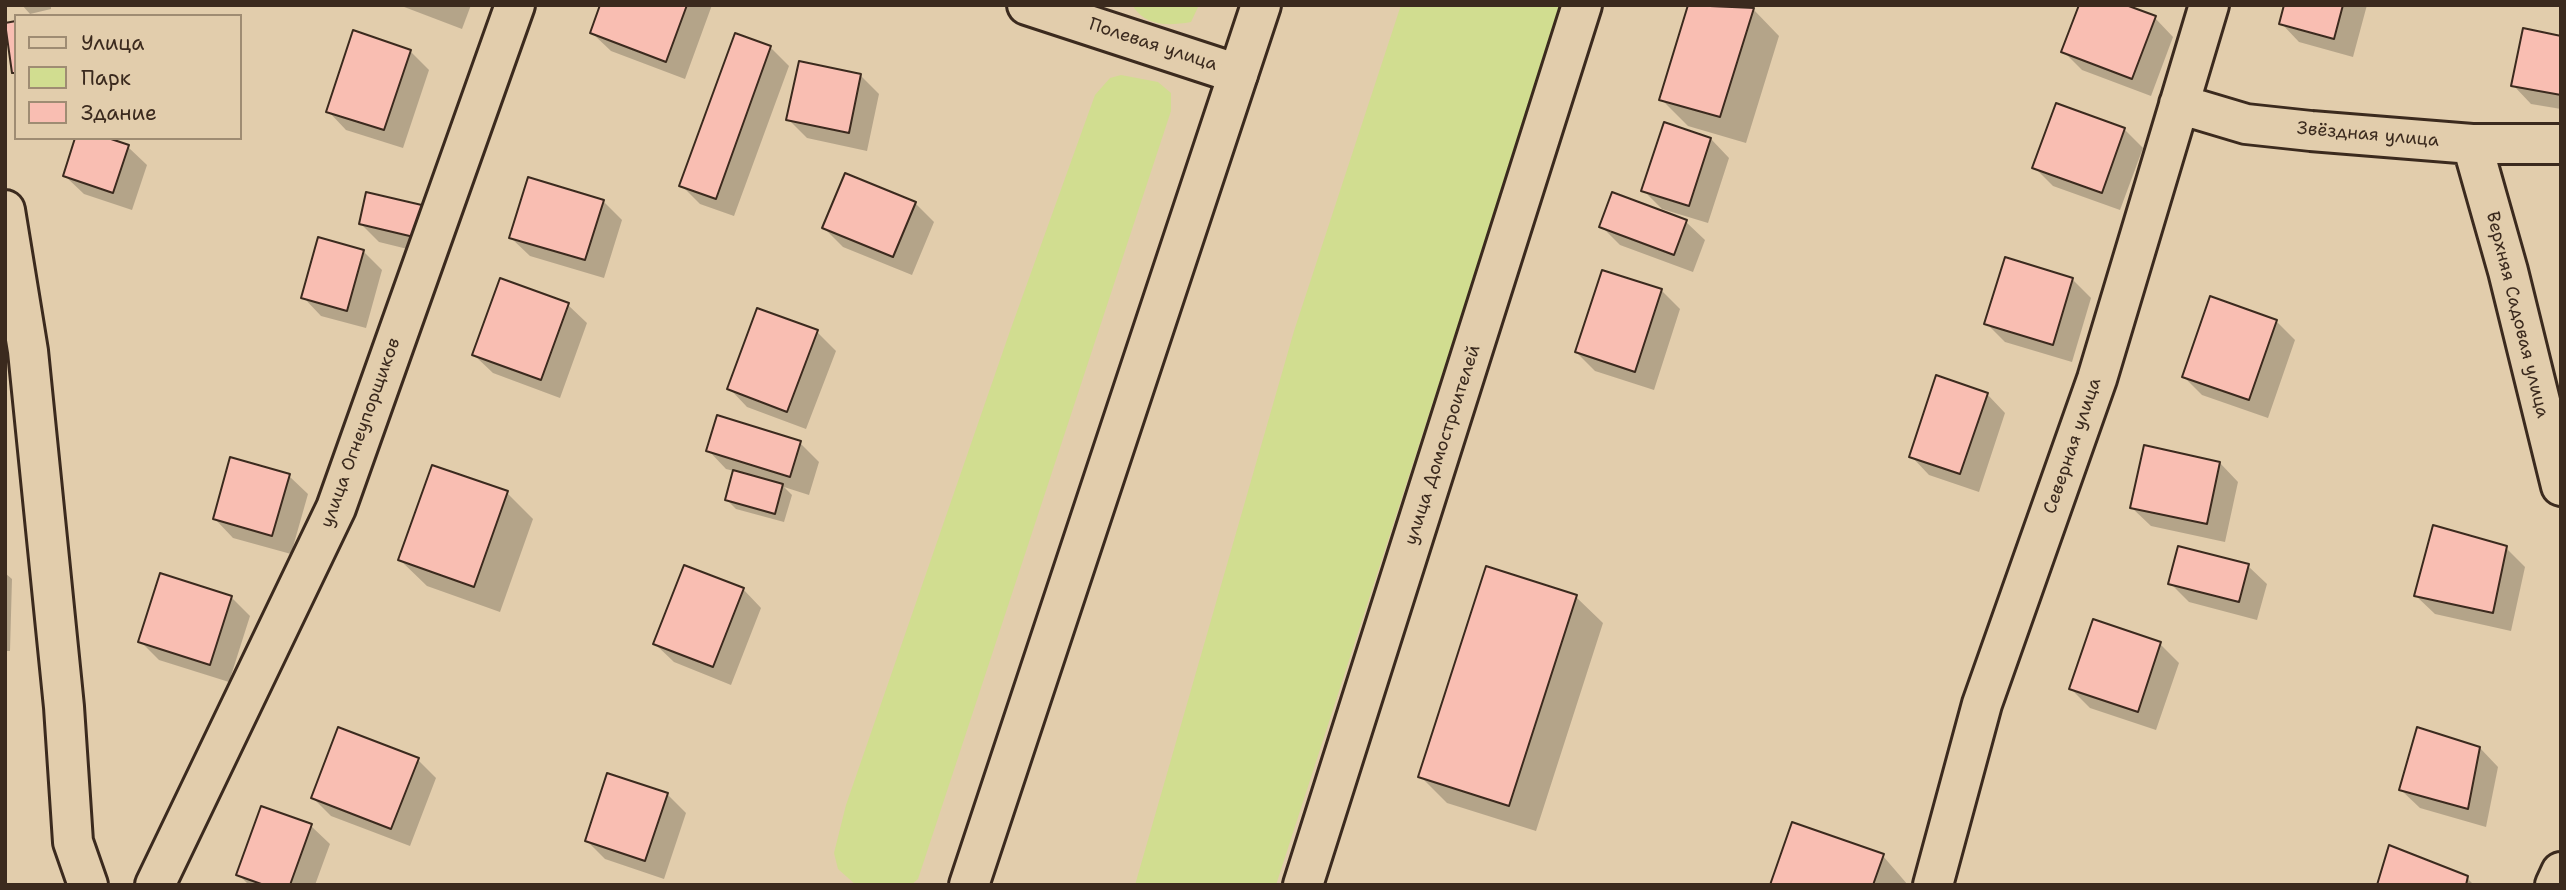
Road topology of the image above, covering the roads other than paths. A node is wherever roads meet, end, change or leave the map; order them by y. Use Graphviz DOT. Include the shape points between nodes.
graph roads {
  1 [pos="515,5"];
  2 [pos="1027,5"];
  3 [pos="1261,5"];
  4 [pos="1582,5"];
  5 [pos="2208,5"];
  6 [pos="1238,74"];
  7 [pos="2179,104"];
  8 [pos="2472,144"];
  9 [pos="2561,144"];
  10 [pos="5,210"];
  11 [pos="2561,486"];
  12 [pos="2561,873"];
  13 [pos="88,885"];
  14 [pos="155,885"];
  15 [pos="969,885"];
  16 [pos="1303,885"];
  17 [pos="1933,885"];
  18 [pos="2555,885"];
  1 -- 14 [label="street, улица Огнеупорщиков" via="336,508"];
  2 -- 6 [label="street, Полевая улица"];
  3 -- 6 [label="street"];
  4 -- 16 [label="street, улица Домостроителей"];
  5 -- 7 [label="street, Северная улица"];
  6 -- 15 [label="street"];
  7 -- 8 [label="street, Звёздная улица" via="2246,124"];
  7 -- 17 [label="street, Северная улица" via="2097,380 1982,704"];
  8 -- 9 [label="street, Звёздная улица"];
  8 -- 11 [label="street, Верхняя Садовая улица"];
  10 -- 13 [label="street" via="28,351 73,842"];
  12 -- 18 [label="street"];
}
